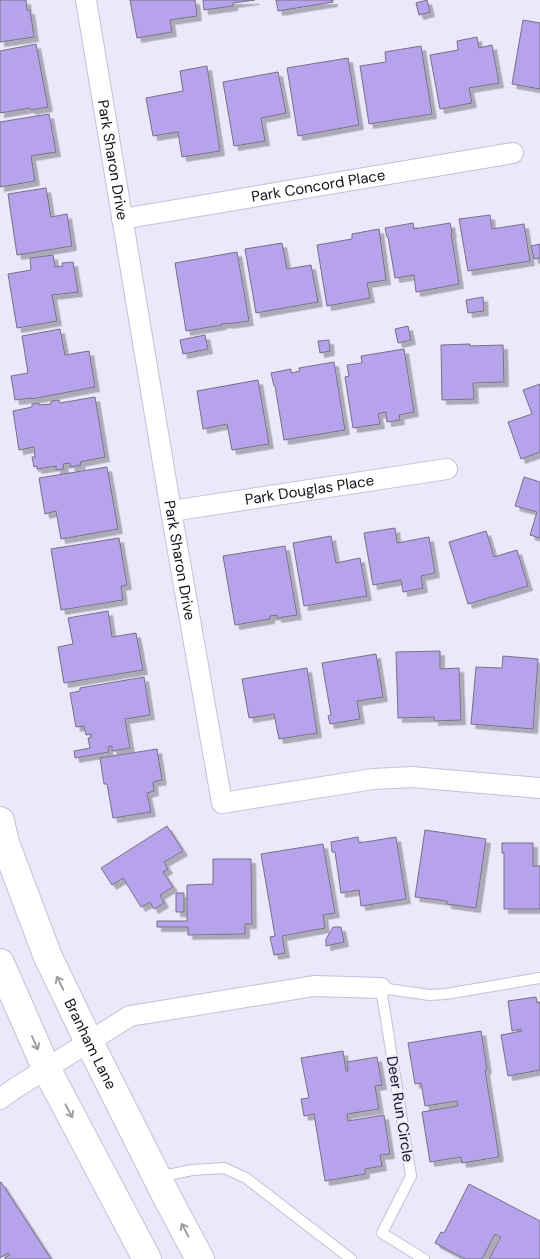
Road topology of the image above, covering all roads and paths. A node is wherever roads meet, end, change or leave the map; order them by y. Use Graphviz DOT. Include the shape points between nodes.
graph roads {
  1 [pos="86,0"];
  2 [pos="513,153"];
  3 [pos="122,219"];
  4 [pos="447,470"];
  5 [pos="171,511"];
  6 [pos="540,788"];
  7 [pos="0,821"];
  8 [pos="0,963"];
  9 [pos="540,978"];
  10 [pos="381,988"];
  11 [pos="89,1042"];
  12 [pos="46,1068"];
  13 [pos="0,1099"];
  14 [pos="157,1177"];
  15 [pos="147,1259"];
  16 [pos="200,1259"];
  17 [pos="351,1259"];
  18 [pos="424,1259"];
  1 -- 3 [label="street, Park Sharon Drive"];
  2 -- 3 [label="street, Park Concord Place"];
  3 -- 5 [label="street, Park Sharon Drive"];
  4 -- 5 [label="street, Park Douglas Place"];
  5 -- 6 [label="street, Park Sharon Drive" via="222,803 372,779 412,777"];
  11 -- 7 [label="main road, Branham Lane, one-way" via="48,957 5,843"];
  8 -- 12 [label="main road, one-way"];
  9 -- 10 [label="lane" via="446,994 429,995"];
  10 -- 11 [label="street" via="314,986 130,1016"];
  10 -- 18 [label="lane, Deer Run Circle" via="411,1176 382,1233"];
  11 -- 12 [label="street"];
  11 -- 14 [label="main road, Branham Lane"];
  12 -- 13 [label="street"];
  12 -- 15 [label="main road, one-way"];
  16 -- 14 [label="main road, Branham Lane, one-way"];
  14 -- 17 [label="lane" via="224,1168 246,1178"];
}
